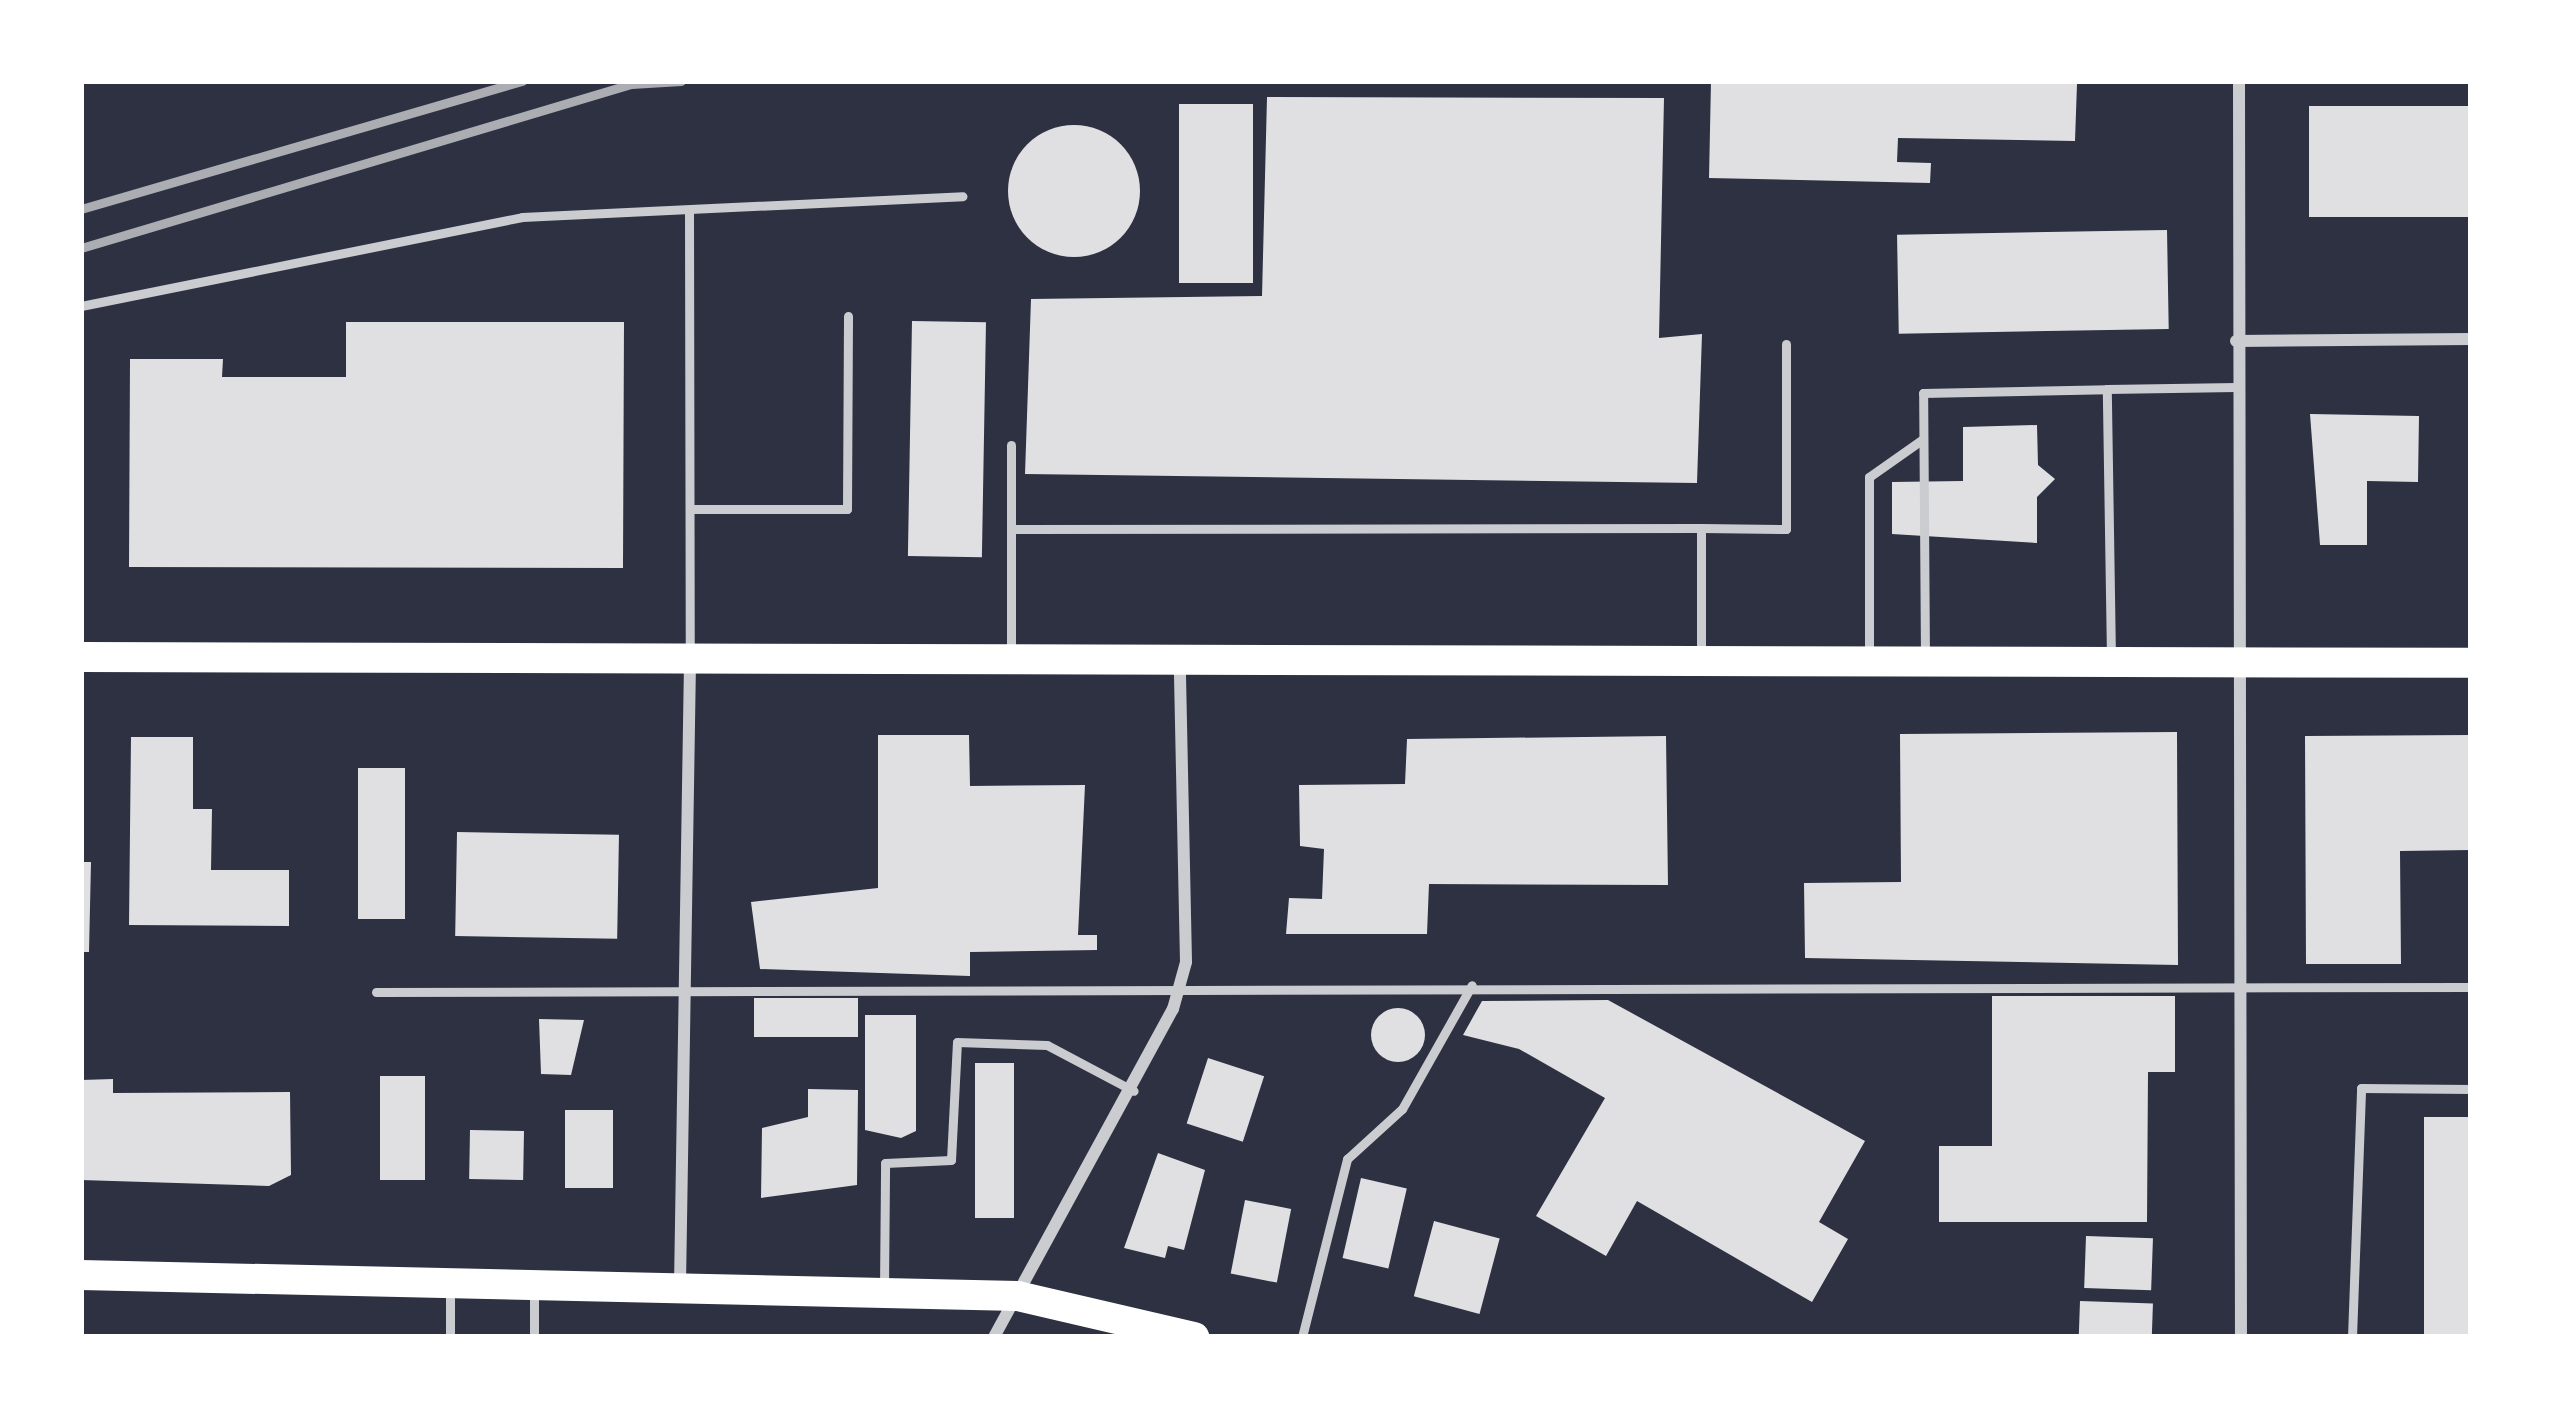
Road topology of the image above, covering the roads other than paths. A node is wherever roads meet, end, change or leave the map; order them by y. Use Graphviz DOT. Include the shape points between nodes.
graph roads {
  1 [pos="2239,81"];
  2 [pos="964,196"];
  3 [pos="689,210"];
  4 [pos="81,306"];
  5 [pos="848,316"];
  6 [pos="2471,339"];
  7 [pos="2236,341"];
  8 [pos="1786,344"];
  9 [pos="2236,387"];
  10 [pos="2107,389"];
  11 [pos="1923,439"];
  12 [pos="1010,445"];
  13 [pos="690,509"];
  14 [pos="1701,528"];
  15 [pos="1011,529"];
  16 [pos="81,657"];
  17 [pos="690,660"];
  18 [pos="2233,662"];
  19 [pos="2471,662"];
  20 [pos="2111,663"];
  21 [pos="1011,664"];
  22 [pos="1869,664"];
  23 [pos="1925,664"];
  24 [pos="1700,665"];
  25 [pos="1180,667"];
  26 [pos="1179,985"];
  27 [pos="1472,986"];
  28 [pos="2237,987"];
  29 [pos="2471,987"];
  30 [pos="685,990"];
  31 [pos="376,992"];
  32 [pos="2471,1089"];
  33 [pos="1134,1091"];
  34 [pos="87,1280"];
  35 [pos="680,1286"];
  36 [pos="534,1287"];
  37 [pos="450,1288"];
  38 [pos="884,1292"];
  39 [pos="1018,1296"];
  40 [pos="449,1337"];
  41 [pos="534,1337"];
  42 [pos="994,1337"];
  43 [pos="1194,1337"];
  44 [pos="1302,1337"];
  45 [pos="2241,1337"];
  46 [pos="2352,1337"];
  1 -- 7 [label="street"];
  2 -- 3 [label="lane"];
  3 -- 4 [label="lane" via="522,217"];
  3 -- 13 [label="lane"];
  5 -- 13 [label="lane" via="847,509"];
  6 -- 7 [label="street"];
  7 -- 9 [label="street"];
  8 -- 14 [label="lane" via="1786,529"];
  9 -- 10 [label="lane"];
  9 -- 18 [label="street"];
  10 -- 11 [label="lane" via="1923,393"];
  10 -- 20 [label="lane"];
  11 -- 22 [label="lane" via="1869,477"];
  11 -- 23 [label="lane"];
  12 -- 15 [label="lane"];
  13 -- 17 [label="lane"];
  14 -- 15 [label="lane"];
  14 -- 24 [label="lane"];
  15 -- 21 [label="lane"];
  16 -- 17 [label="main road"];
  17 -- 21 [label="main road"];
  17 -- 30 [label="street"];
  18 -- 19 [label="main road"];
  18 -- 20 [label="main road"];
  18 -- 28 [label="street"];
  20 -- 23 [label="main road"];
  21 -- 25 [label="main road"];
  22 -- 23 [label="main road"];
  22 -- 24 [label="main road"];
  24 -- 25 [label="main road"];
  25 -- 26 [label="street"];
  26 -- 27 [label="lane"];
  26 -- 30 [label="lane"];
  26 -- 33 [label="street"];
  27 -- 28 [label="lane"];
  27 -- 44 [label="lane" via="1402,1109 1348,1159"];
  28 -- 29 [label="lane"];
  28 -- 45 [label="street"];
  30 -- 31 [label="lane"];
  30 -- 35 [label="street"];
  32 -- 46 [label="lane" via="2361,1088"];
  33 -- 38 [label="lane" via="1047,1045 957,1042 951,1160 885,1162"];
  33 -- 39 [label="street"];
  34 -- 37 [label="main road"];
  35 -- 36 [label="main road"];
  35 -- 38 [label="main road"];
  36 -- 37 [label="main road"];
  36 -- 41 [label="lane"];
  37 -- 40 [label="lane"];
  38 -- 39 [label="main road"];
  39 -- 42 [label="street"];
  39 -- 43 [label="main road"];
}
